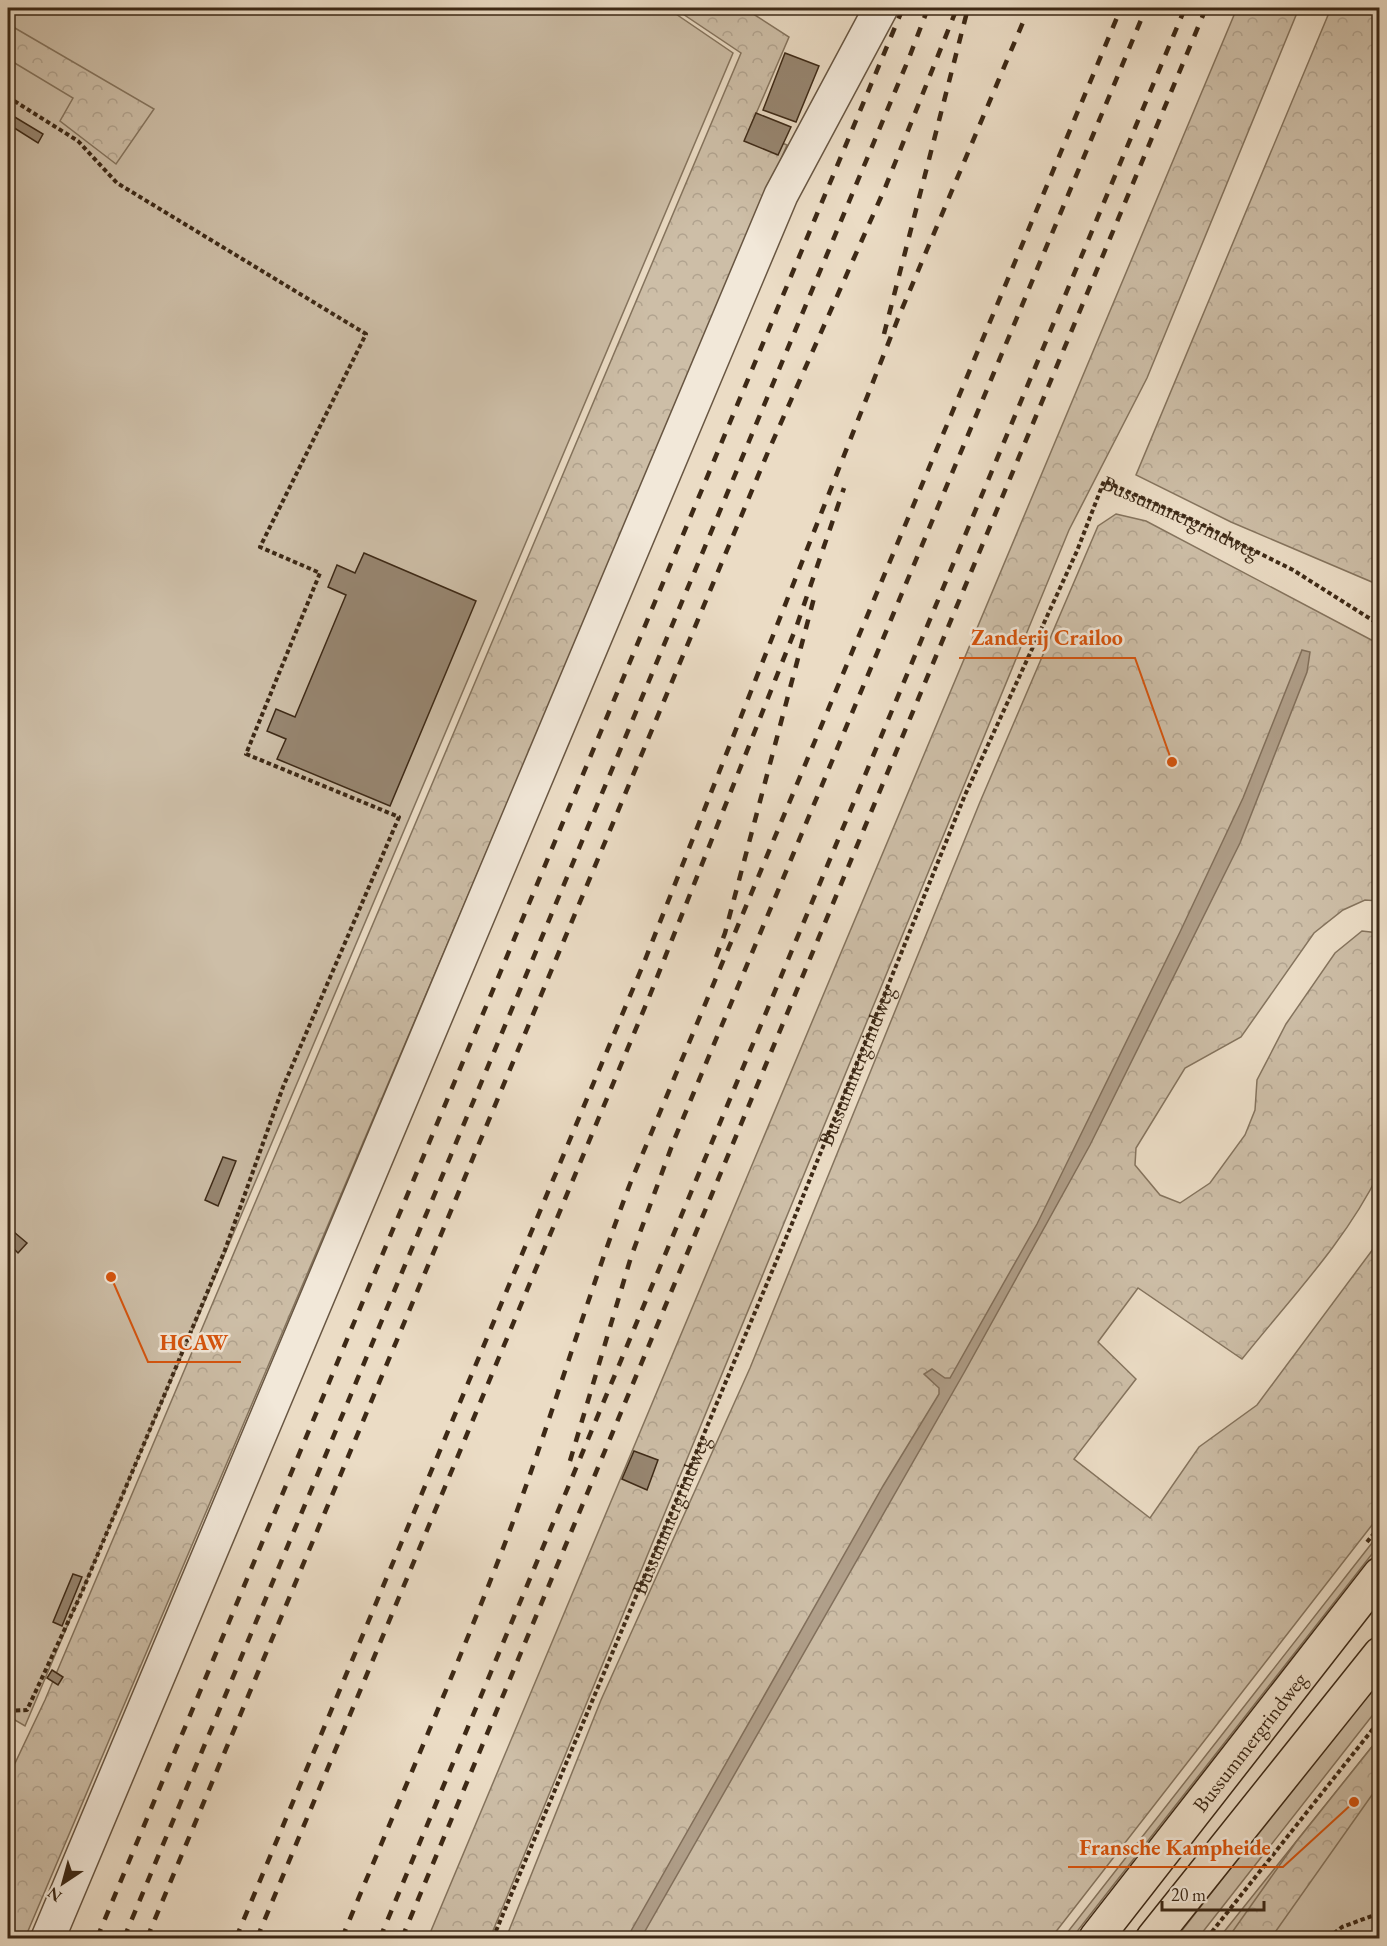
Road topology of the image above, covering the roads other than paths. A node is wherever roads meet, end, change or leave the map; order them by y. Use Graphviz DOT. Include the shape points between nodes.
graph roads {
  1 [pos="881,8"];
  2 [pos="1380,1574"];
  3 [pos="1380,1654"];
  4 [pos="48,1938"];
  5 [pos="1096,1938"];
  6 [pos="1153,1938"];
  1 -- 4 [label="lane" via="781,195"];
  2 -- 5 [label="main road, Bussummergrindweg"];
  3 -- 6 [label="main road"];
}
